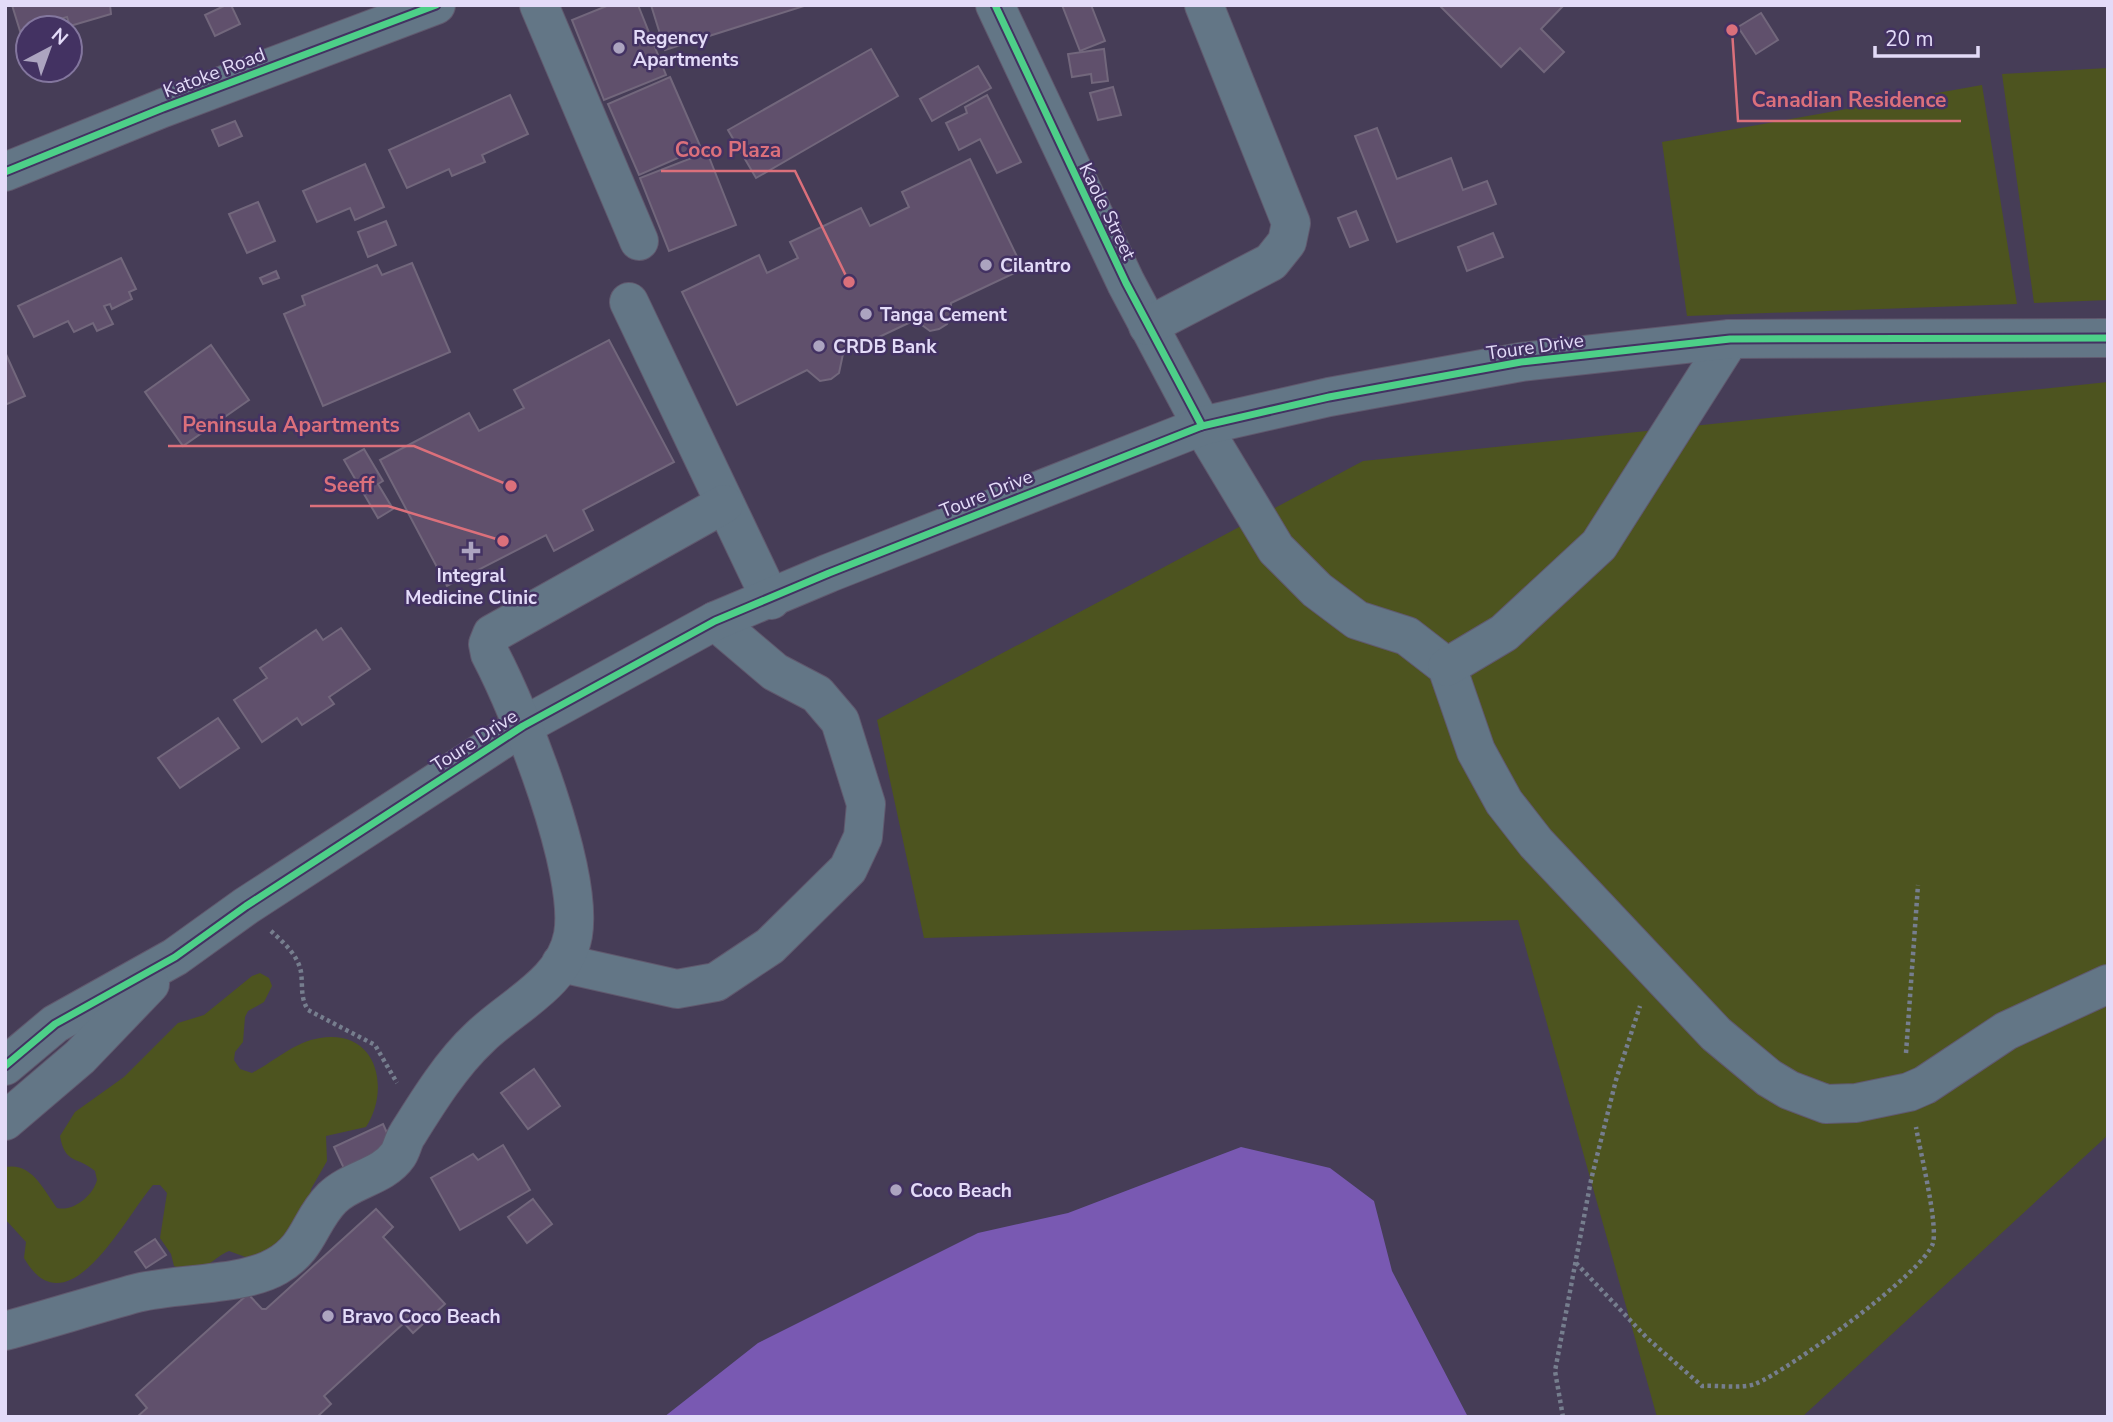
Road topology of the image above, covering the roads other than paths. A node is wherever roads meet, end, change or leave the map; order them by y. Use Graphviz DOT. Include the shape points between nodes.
graph roads {
  1 [pos="436,5"];
  2 [pos="539,5"];
  3 [pos="995,5"];
  4 [pos="1204,5"];
  5 [pos="5,172"];
  6 [pos="639,241"];
  7 [pos="629,302"];
  8 [pos="1148,326"];
  9 [pos="2108,338"];
  10 [pos="1730,339"];
  11 [pos="1202,426"];
  12 [pos="724,504"];
  13 [pos="771,600"];
  14 [pos="715,621"];
  15 [pos="1447,667"];
  16 [pos="523,726"];
  17 [pos="175,957"];
  18 [pos="561,963"];
  19 [pos="2108,985"];
  20 [pos="5,1066"];
  21 [pos="5,1121"];
  22 [pos="5,1331"];
  1 -- 5 [label="street, Katoke Road"];
  2 -- 6 [label="street"];
  3 -- 8 [label="street, Kaole Street"];
  4 -- 8 [label="street" via="1290,223 1287,242 1271,262"];
  7 -- 12 [label="street"];
  8 -- 11 [label="street, Kaole Street"];
  9 -- 10 [label="street, Toure Drive"];
  10 -- 11 [label="street, Toure Drive" via="1521,362"];
  10 -- 15 [label="street" via="1599,545 1504,633"];
  11 -- 13 [label="street, Toure Drive"];
  11 -- 15 [label="street, Kaole Street" via="1276,550 1356,620 1407,636"];
  12 -- 13 [label="street"];
  12 -- 16 [label="street" via="492,634 490,654"];
  13 -- 14 [label="street, Toure Drive"];
  14 -- 16 [label="street, Toure Drive"];
  14 -- 18 [label="street" via="775,672 817,694 841,721 866,804 857,855 770,946 716,982 677,989"];
  15 -- 19 [label="street" via="1476,751 1504,802 1536,843 1716,1034 1769,1078 1806,1098 1840,1105 1909,1092 2006,1031"];
  16 -- 17 [label="street, Toure Drive"];
  16 -- 18 [label="street" via="570,869 576,905 572,937"];
  17 -- 20 [label="street, Toure Drive" via="55,1024"];
  17 -- 21 [label="street, Toure Drive" via="80,1057"];
  18 -- 22 [label="street" via="537,992 478,1038 386,1167 333,1196 298,1251 276,1267 244,1277 136,1293"];
}
